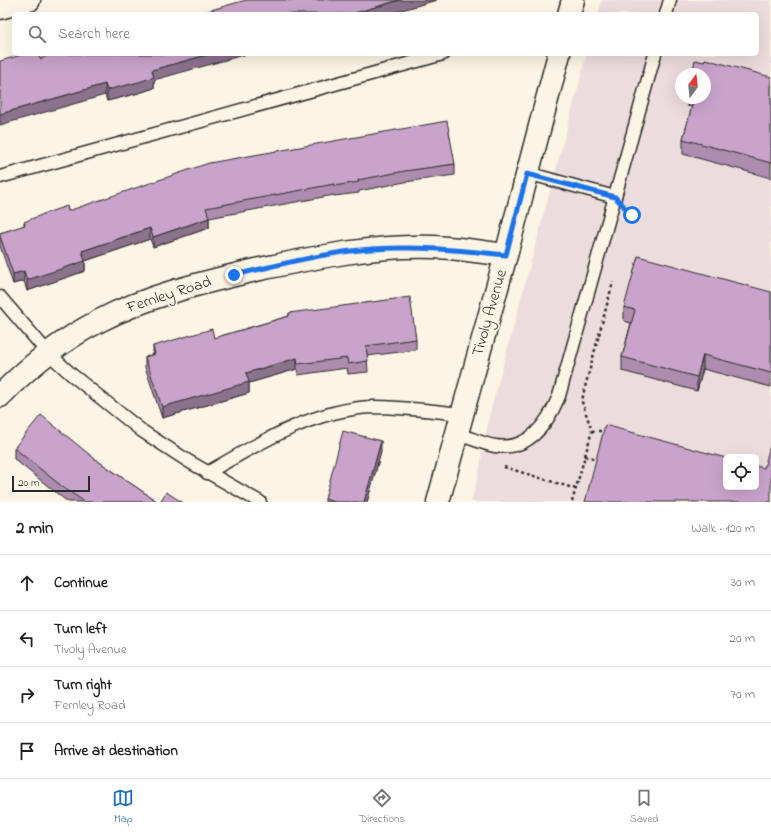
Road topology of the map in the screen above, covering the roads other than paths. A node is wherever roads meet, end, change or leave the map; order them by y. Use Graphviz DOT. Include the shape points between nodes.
graph roads {
  1 [pos="29,0"];
  2 [pos="573,0"];
  3 [pos="670,0"];
  4 [pos="0,8"];
  5 [pos="570,12"];
  6 [pos="667,12"];
  7 [pos="436,56"];
  8 [pos="558,56"];
  9 [pos="654,56"];
  10 [pos="527,174"];
  11 [pos="0,177"];
  12 [pos="615,197"];
  13 [pos="506,255"];
  14 [pos="0,297"];
  15 [pos="48,353"];
  16 [pos="0,396"];
  17 [pos="459,424"];
  18 [pos="207,473"];
  19 [pos="260,502"];
  20 [pos="438,502"];
  1 -- 4 [label="street"];
  2 -- 5 [label="street"];
  3 -- 6 [label="lane"];
  7 -- 11 [label="lane"];
  8 -- 10 [label="street, Tivoly Avenue"];
  9 -- 12 [label="lane"];
  10 -- 12 [label="lane"];
  10 -- 13 [label="street, Tivoly Avenue"];
  12 -- 17 [label="lane" via="552,414 530,439 514,445 496,446"];
  13 -- 15 [label="street, Fernley Road" via="433,247 371,249 314,257 206,282 140,302 98,321"];
  13 -- 17 [label="street, Tivoly Avenue"];
  14 -- 15 [label="lane"];
  15 -- 16 [label="street, Fernley Road" via="21,374"];
  15 -- 18 [label="lane" via="142,431"];
  17 -- 18 [label="lane" via="387,408 372,407 339,412 309,421 258,443"];
  17 -- 20 [label="street, Tivoly Avenue"];
  18 -- 19 [label="lane"];
}
